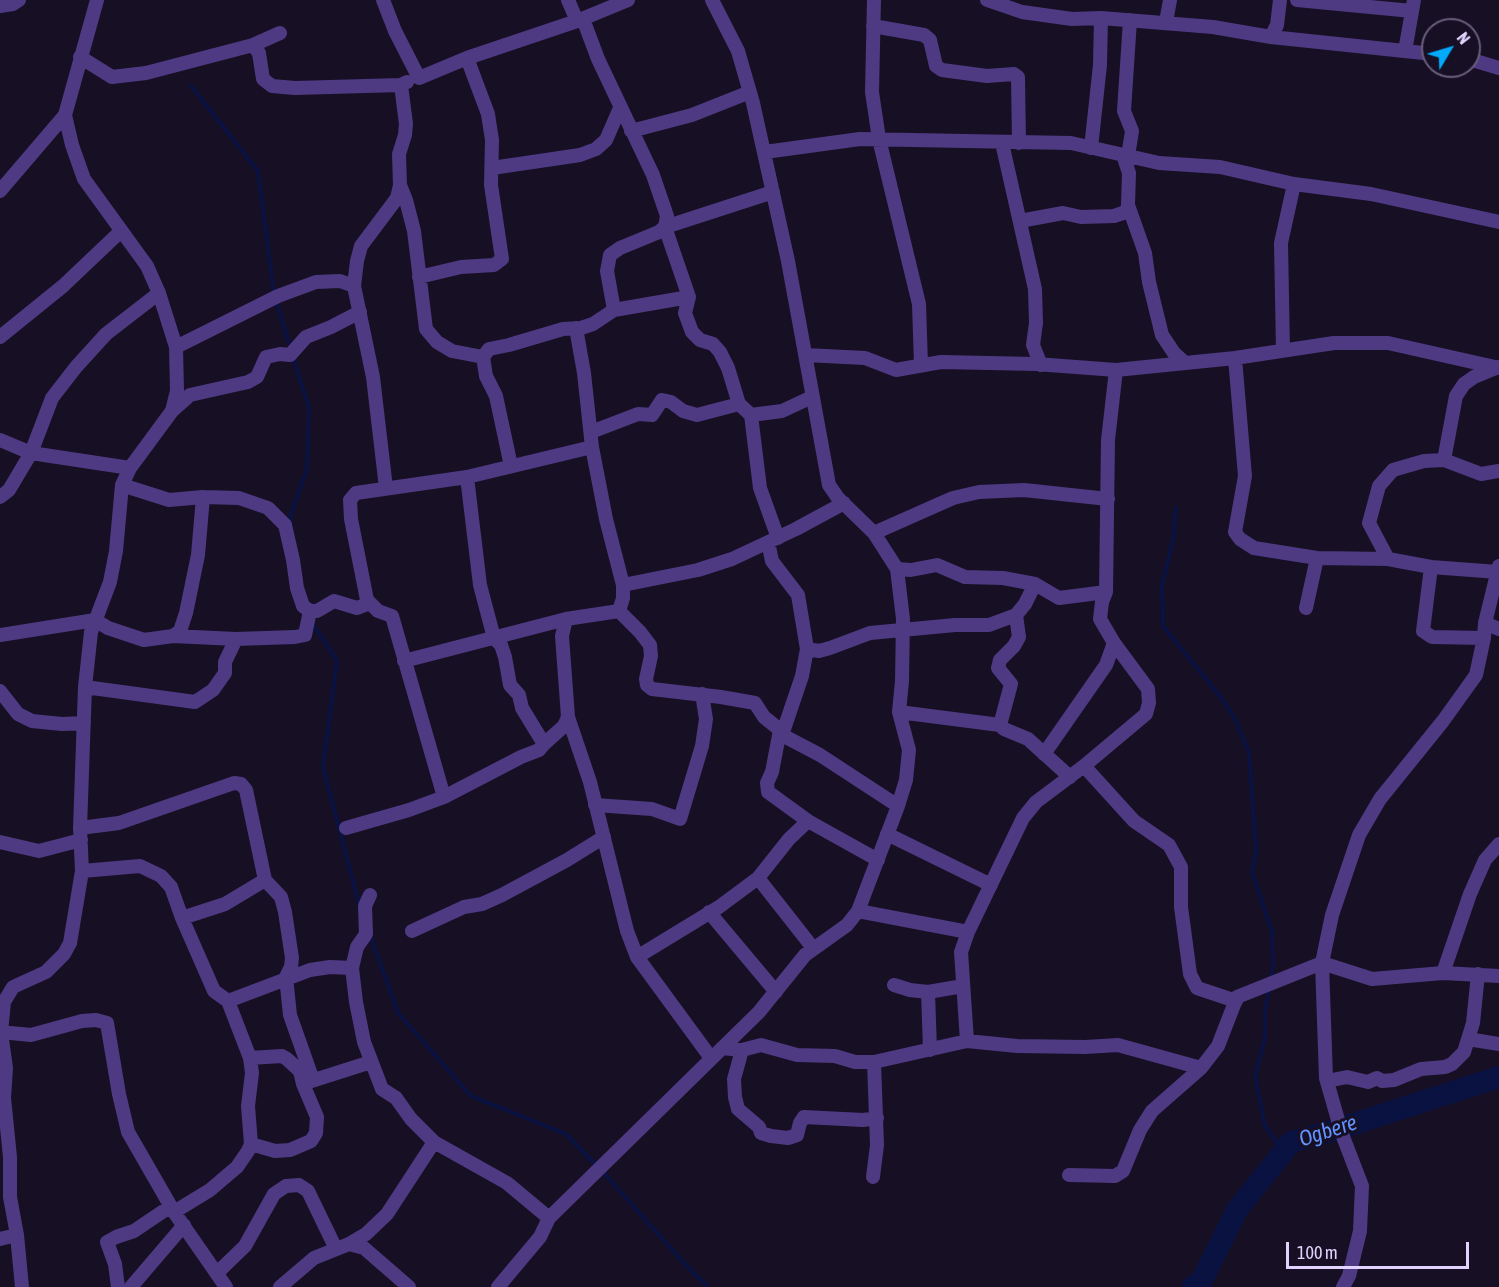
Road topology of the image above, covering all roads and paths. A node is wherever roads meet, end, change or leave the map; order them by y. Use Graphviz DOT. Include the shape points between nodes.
graph roads {
  1 [pos="19,0"];
  2 [pos="97,0"];
  3 [pos="383,0"];
  4 [pos="568,0"];
  5 [pos="628,0"];
  6 [pos="712,0"];
  7 [pos="874,0"];
  8 [pos="987,0"];
  9 [pos="1170,0"];
  10 [pos="1280,0"];
  11 [pos="1297,0"];
  12 [pos="1413,5"];
  13 [pos="0,6"];
  14 [pos="1101,18"];
  15 [pos="580,20"];
  16 [pos="1130,20"];
  17 [pos="1166,22"];
  18 [pos="873,26"];
  19 [pos="280,33"];
  20 [pos="1271,37"];
  21 [pos="253,45"];
  22 [pos="1405,51"];
  23 [pos="1421,53"];
  24 [pos="80,57"];
  25 [pos="466,58"];
  26 [pos="1481,63"];
  27 [pos="1499,68"];
  28 [pos="419,78"];
  29 [pos="400,85"];
  30 [pos="750,92"];
  31 [pos="620,108"];
  32 [pos="65,115"];
  33 [pos="631,131"];
  34 [pos="879,139"];
  35 [pos="1002,143"];
  36 [pos="1019,143"];
  37 [pos="1091,148"];
  38 [pos="765,152"];
  39 [pos="1126,156"];
  40 [pos="492,168"];
  41 [pos="1294,184"];
  42 [pos="400,185"];
  43 [pos="0,191"];
  44 [pos="773,192"];
  45 [pos="1129,208"];
  46 [pos="1020,221"];
  47 [pos="1499,222"];
  48 [pos="665,227"];
  49 [pos="121,231"];
  50 [pos="419,277"];
  51 [pos="354,286"];
  52 [pos="159,293"];
  53 [pos="688,297"];
  54 [pos="614,310"];
  55 [pos="360,312"];
  56 [pos="576,328"];
  57 [pos="0,337"];
  58 [pos="177,347"];
  59 [pos="1283,351"];
  60 [pos="805,355"];
  61 [pos="483,357"];
  62 [pos="1235,358"];
  63 [pos="1185,363"];
  64 [pos="921,365"];
  65 [pos="1041,365"];
  66 [pos="1499,368"];
  67 [pos="1116,370"];
  68 [pos="812,397"];
  69 [pos="739,404"];
  70 [pos="172,411"];
  71 [pos="751,415"];
  72 [pos="591,432"];
  73 [pos="0,440"];
  74 [pos="592,447"];
  75 [pos="31,453"];
  76 [pos="1444,460"];
  77 [pos="511,466"];
  78 [pos="130,468"];
  79 [pos="1499,471"];
  80 [pos="467,477"];
  81 [pos="122,485"];
  82 [pos="386,488"];
  83 [pos="0,497"];
  84 [pos="202,497"];
  85 [pos="1108,500"];
  86 [pos="844,503"];
  87 [pos="874,533"];
  88 [pos="773,540"];
  89 [pos="1317,558"];
  90 [pos="1388,559"];
  91 [pos="1431,567"];
  92 [pos="897,569"];
  93 [pos="1498,569"];
  94 [pos="1035,584"];
  95 [pos="623,585"];
  96 [pos="1106,592"];
  97 [pos="370,603"];
  98 [pos="1306,608"];
  99 [pos="310,611"];
  100 [pos="619,611"];
  101 [pos="1016,615"];
  102 [pos="567,619"];
  103 [pos="95,620"];
  104 [pos="1485,623"];
  105 [pos="903,629"];
  106 [pos="1499,629"];
  107 [pos="0,635"];
  108 [pos="173,636"];
  109 [pos="494,638"];
  110 [pos="1484,638"];
  111 [pos="236,639"];
  112 [pos="1114,643"];
  113 [pos="807,649"];
  114 [pos="404,661"];
  115 [pos="86,687"];
  116 [pos="0,692"];
  117 [pos="702,694"];
  118 [pos="899,712"];
  119 [pos="568,717"];
  120 [pos="84,723"];
  121 [pos="1000,725"];
  122 [pos="781,733"];
  123 [pos="544,744"];
  124 [pos="1044,754"];
  125 [pos="1084,766"];
  126 [pos="1070,777"];
  127 [pos="444,797"];
  128 [pos="595,805"];
  129 [pos="898,806"];
  130 [pos="808,821"];
  131 [pos="346,828"];
  132 [pos="80,834"];
  133 [pos="887,834"];
  134 [pos="604,837"];
  135 [pos="0,842"];
  136 [pos="1499,844"];
  137 [pos="878,860"];
  138 [pos="82,871"];
  139 [pos="758,879"];
  140 [pos="265,880"];
  141 [pos="991,885"];
  142 [pos="370,895"];
  143 [pos="710,912"];
  144 [pos="858,912"];
  145 [pos="182,918"];
  146 [pos="412,931"];
  147 [pos="968,932"];
  148 [pos="813,948"];
  149 [pos="637,957"];
  150 [pos="1322,963"];
  151 [pos="352,968"];
  152 [pos="1443,973"];
  153 [pos="1478,975"];
  154 [pos="1499,976"];
  155 [pos="286,977"];
  156 [pos="894,985"];
  157 [pos="963,986"];
  158 [pos="5,988"];
  159 [pos="776,992"];
  160 [pos="928,992"];
  161 [pos="228,1001"];
  162 [pos="1236,1001"];
  163 [pos="0,1032"];
  164 [pos="1468,1039"];
  165 [pos="967,1041"];
  166 [pos="1499,1044"];
  167 [pos="722,1047"];
  168 [pos="742,1050"];
  169 [pos="930,1050"];
  170 [pos="249,1058"];
  171 [pos="711,1058"];
  172 [pos="371,1062"];
  173 [pos="874,1062"];
  174 [pos="1201,1068"];
  175 [pos="1327,1081"];
  176 [pos="308,1082"];
  177 [pos="2,1098"];
  178 [pos="877,1118"];
  179 [pos="434,1142"];
  180 [pos="251,1144"];
  181 [pos="5,1162"];
  182 [pos="1070,1174"];
  183 [pos="873,1177"];
  184 [pos="173,1209"];
  185 [pos="549,1218"];
  186 [pos="184,1225"];
  187 [pos="18,1235"];
  188 [pos="0,1239"];
  189 [pos="343,1247"];
  190 [pos="217,1273"];
  191 [pos="22,1287"];
  192 [pos="118,1287"];
  193 [pos="131,1287"];
  194 [pos="226,1287"];
  195 [pos="280,1287"];
  196 [pos="409,1287"];
  197 [pos="498,1287"];
  198 [pos="1343,1287"];
  1 -- 13 [label="street"];
  2 -- 24 [label="street"];
  3 -- 28 [label="street"];
  4 -- 15 [label="street"];
  5 -- 15 [label="street"];
  6 -- 30 [label="street" via="738,51"];
  7 -- 18 [label="street"];
  8 -- 14 [label="street" via="1022,12 1072,19"];
  9 -- 17 [label="street"];
  10 -- 20 [label="street"];
  11 -- 12 [label="street"];
  12 -- 22 [label="street"];
  14 -- 16 [label="street"];
  14 -- 37 [label="street"];
  15 -- 25 [label="street"];
  15 -- 31 [label="street"];
  16 -- 17 [label="street"];
  16 -- 39 [label="street" via="1124,111 1132,131"];
  17 -- 20 [label="street"];
  18 -- 34 [label="street" via="872,92"];
  18 -- 36 [label="street" via="924,35 930,40 936,66 942,70 1018,77"];
  19 -- 21 [label="street"];
  20 -- 22 [label="street"];
  21 -- 24 [label="street" via="146,73 112,77"];
  21 -- 29 [label="street" via="259,54 262,79 272,86"];
  22 -- 23 [label="street"];
  24 -- 32 [label="street"];
  25 -- 28 [label="street"];
  25 -- 40 [label="street" via="488,114"];
  26 -- 27 [label="street"];
  28 -- 29 [label="street"];
  29 -- 42 [label="street" via="406,124 399,154"];
  30 -- 33 [label="street" via="692,115"];
  30 -- 38 [label="street"];
  31 -- 33 [label="street"];
  31 -- 40 [label="street" via="606,140 596,149 580,155"];
  32 -- 43 [label="street"];
  32 -- 49 [label="street" via="84,179"];
  33 -- 48 [label="street" via="653,175 667,216"];
  34 -- 35 [label="street"];
  34 -- 38 [label="street"];
  34 -- 64 [label="street" via="918,304"];
  35 -- 36 [label="street"];
  35 -- 46 [label="street"];
  36 -- 37 [label="street" via="1071,143"];
  37 -- 39 [label="street"];
  38 -- 44 [label="street"];
  39 -- 41 [label="street" via="1159,163 1220,167"];
  39 -- 45 [label="street"];
  40 -- 50 [label="street" via="502,259 494,265 461,267"];
  41 -- 47 [label="street" via="1371,194"];
  41 -- 59 [label="street" via="1281,243"];
  42 -- 50 [label="street" via="414,231"];
  42 -- 51 [label="street" via="397,198 360,246"];
  44 -- 48 [label="street"];
  44 -- 60 [label="street"];
  45 -- 46 [label="street" via="1114,216 1063,213"];
  45 -- 63 [label="street" via="1145,253 1162,335"];
  46 -- 65 [label="street" via="1035,289 1033,345"];
  48 -- 53 [label="street"];
  48 -- 54 [label="street" via="610,255 607,271"];
  49 -- 52 [label="street" via="147,266"];
  49 -- 57 [label="street" via="63,286"];
  50 -- 61 [label="street" via="426,329 452,351"];
  51 -- 55 [label="street"];
  51 -- 58 [label="street" via="340,281 316,282 278,296"];
  52 -- 58 [label="street"];
  52 -- 75 [label="street" via="106,334 76,367 52,398"];
  53 -- 54 [label="street"];
  53 -- 69 [label="street" via="685,313 692,332 720,352"];
  54 -- 56 [label="street" via="593,324"];
  55 -- 70 [label="street" via="306,337 290,355 266,357 258,376 248,382 190,395"];
  55 -- 82 [label="street" via="374,377"];
  56 -- 61 [label="street" via="489,349"];
  56 -- 72 [label="street"];
  58 -- 70 [label="street" via="177,391"];
  59 -- 62 [label="street"];
  59 -- 66 [label="street" via="1334,343 1388,343"];
  60 -- 64 [label="street" via="865,358 896,370"];
  60 -- 68 [label="street"];
  61 -- 77 [label="street"];
  62 -- 63 [label="street"];
  62 -- 89 [label="street" via="1245,476 1235,532 1254,548"];
  63 -- 67 [label="street"];
  64 -- 65 [label="street"];
  65 -- 67 [label="street"];
  66 -- 76 [label="street" via="1474,377 1456,396"];
  67 -- 85 [label="street" via="1108,440"];
  68 -- 71 [label="street" via="782,411"];
  68 -- 86 [label="street" via="829,485"];
  69 -- 71 [label="street"];
  69 -- 72 [label="street" via="697,416 662,400 652,415 638,414"];
  70 -- 78 [label="street"];
  71 -- 88 [label="street" via="760,488"];
  72 -- 74 [label="street"];
  73 -- 75 [label="street"];
  74 -- 77 [label="street"];
  74 -- 95 [label="street"];
  75 -- 78 [label="street"];
  75 -- 83 [label="street" via="9,490"];
  76 -- 79 [label="street" via="1481,474"];
  76 -- 90 [label="street" via="1393,470 1379,486 1369,524"];
  77 -- 80 [label="street"];
  78 -- 81 [label="street"];
  80 -- 82 [label="street"];
  80 -- 109 [label="street" via="480,585"];
  81 -- 84 [label="street" via="168,500"];
  81 -- 103 [label="street" via="110,582"];
  82 -- 97 [label="street" via="356,493 350,500"];
  84 -- 99 [label="street" via="239,498 268,508 285,525 297,588 303,606"];
  84 -- 108 [label="street" via="198,555 186,612 180,631"];
  85 -- 87 [label="street" via="1024,490 979,492 952,498"];
  85 -- 96 [label="street"];
  86 -- 87 [label="street"];
  86 -- 88 [label="street"];
  87 -- 92 [label="street"];
  88 -- 95 [label="street" via="698,570"];
  88 -- 113 [label="street" via="772,561 798,595"];
  89 -- 90 [label="street"];
  89 -- 98 [label="street"];
  90 -- 91 [label="street"];
  91 -- 93 [label="street"];
  91 -- 110 [label="street" via="1423,631 1432,637"];
  92 -- 94 [label="street" via="937,565 965,577"];
  92 -- 105 [label="street"];
  93 -- 104 [label="street"];
  94 -- 96 [label="street" via="1059,598"];
  94 -- 101 [label="street"];
  95 -- 100 [label="street"];
  96 -- 112 [label="street" via="1100,619"];
  97 -- 99 [label="street" via="357,608 334,601"];
  97 -- 114 [label="street" via="392,616"];
  99 -- 111 [label="street" via="305,635"];
  100 -- 102 [label="street"];
  100 -- 117 [label="street" via="650,645 647,685 652,689"];
  101 -- 105 [label="street" via="989,625"];
  101 -- 121 [label="street" via="1019,637 998,668 1011,684"];
  102 -- 109 [label="street"];
  102 -- 119 [label="street" via="562,636"];
  103 -- 107 [label="street"];
  103 -- 108 [label="street" via="144,640"];
  103 -- 115 [label="street"];
  104 -- 106 [label="street"];
  104 -- 110 [label="street"];
  105 -- 113 [label="street" via="870,633 819,651"];
  105 -- 118 [label="street"];
  108 -- 111 [label="street"];
  109 -- 114 [label="street"];
  109 -- 123 [label="street" via="501,645 510,685"];
  110 -- 150 [label="street" via="1476,675 1380,799 1359,835 1332,915"];
  111 -- 115 [label="street" via="225,662 225,673 213,690 195,702"];
  112 -- 124 [label="street" via="1106,664"];
  112 -- 125 [label="street" via="1148,689 1149,703 1146,714"];
  113 -- 122 [label="street" via="802,676"];
  114 -- 127 [label="street"];
  115 -- 120 [label="street"];
  116 -- 120 [label="street" via="18,714 32,721"];
  117 -- 122 [label="street" via="755,703"];
  117 -- 128 [label="street" via="706,719 702,746 680,819 652,809"];
  118 -- 121 [label="street"];
  118 -- 129 [label="street" via="909,750"];
  119 -- 123 [label="street"];
  119 -- 128 [label="street"];
  120 -- 132 [label="street"];
  121 -- 124 [label="street" via="1028,739"];
  122 -- 129 [label="street"];
  122 -- 130 [label="street" via="768,792"];
  123 -- 127 [label="street"];
  124 -- 126 [label="street"];
  125 -- 126 [label="street"];
  125 -- 162 [label="street" via="1134,821 1169,846 1181,867 1181,907 1190,975 1197,988"];
  126 -- 141 [label="street" via="1036,802 1023,818"];
  127 -- 131 [label="street"];
  128 -- 134 [label="street"];
  129 -- 133 [label="street"];
  130 -- 137 [label="street"];
  130 -- 139 [label="street"];
  132 -- 135 [label="street" via="39,851"];
  132 -- 138 [label="street"];
  132 -- 140 [label="street" via="234,783 241,784 246,790"];
  133 -- 137 [label="street"];
  133 -- 141 [label="street"];
  134 -- 146 [label="street" via="502,895"];
  134 -- 149 [label="street"];
  136 -- 152 [label="street" via="1485,860 1470,894"];
  137 -- 144 [label="street"];
  138 -- 145 [label="street" via="140,866 152,870 171,887"];
  138 -- 158 [label="street" via="70,943 64,954 46,972"];
  139 -- 143 [label="street"];
  139 -- 148 [label="street"];
  140 -- 145 [label="street" via="225,904"];
  140 -- 155 [label="street" via="281,897 285,912 292,958"];
  141 -- 147 [label="street"];
  142 -- 151 [label="street" via="365,906 366,934 357,947"];
  143 -- 149 [label="street"];
  143 -- 159 [label="street"];
  144 -- 147 [label="street"];
  144 -- 148 [label="street"];
  145 -- 161 [label="street" via="214,991"];
  147 -- 157 [label="street" via="961,952"];
  148 -- 159 [label="street"];
  149 -- 171 [label="street"];
  150 -- 152 [label="street" via="1372,979"];
  150 -- 162 [label="street" via="1259,987"];
  150 -- 175 [label="street"];
  151 -- 155 [label="street" via="330,967"];
  151 -- 172 [label="street"];
  152 -- 153 [label="street"];
  153 -- 154 [label="street"];
  153 -- 164 [label="street"];
  155 -- 161 [label="street"];
  155 -- 176 [label="street" via="290,1015"];
  156 -- 160 [label="street"];
  157 -- 160 [label="street"];
  157 -- 165 [label="street"];
  158 -- 163 [label="street"];
  159 -- 167 [label="street"];
  160 -- 169 [label="street"];
  161 -- 170 [label="street"];
  162 -- 174 [label="street" via="1218,1046"];
  163 -- 177 [label="street" via="6,1068"];
  163 -- 184 [label="street" via="31,1035 82,1021 107,1023 128,1132"];
  164 -- 166 [label="street"];
  164 -- 175 [label="street" via="1464,1052 1445,1067 1421,1069 1394,1080 1377,1078 1368,1082 1347,1077"];
  165 -- 169 [label="street"];
  165 -- 174 [label="street" via="1017,1046 1118,1045"];
  167 -- 168 [label="street"];
  167 -- 171 [label="street"];
  168 -- 173 [label="street" via="761,1045 797,1055"];
  168 -- 178 [label="street" via="734,1079 735,1097 738,1109 761,1132 771,1136 797,1135 804,1117"];
  169 -- 173 [label="street"];
  170 -- 176 [label="street" via="282,1056"];
  170 -- 180 [label="street"];
  171 -- 185 [label="street"];
  172 -- 176 [label="street"];
  172 -- 179 [label="street" via="382,1089 396,1098"];
  173 -- 178 [label="street"];
  174 -- 182 [label="street" via="1152,1111 1123,1171 1115,1176"];
  175 -- 198 [label="street" via="1336,1118 1362,1186 1360,1231"];
  176 -- 180 [label="street" via="316,1117 316,1133 311,1141 290,1150 275,1151"];
  177 -- 181 [label="street"];
  178 -- 183 [label="street"];
  179 -- 185 [label="street" via="507,1183"];
  179 -- 189 [label="street" via="387,1214 366,1234"];
  180 -- 184 [label="street" via="237,1167 210,1190"];
  181 -- 187 [label="street"];
  184 -- 186 [label="street"];
  184 -- 192 [label="street" via="107,1242"];
  185 -- 197 [label="street" via="540,1237"];
  186 -- 190 [label="street"];
  186 -- 193 [label="street"];
  187 -- 188 [label="street"];
  187 -- 191 [label="street"];
  189 -- 190 [label="street" via="308,1191 299,1185 286,1186 274,1194 245,1246"];
  189 -- 195 [label="street" via="314,1258"];
  189 -- 196 [label="street" via="364,1248"];
  190 -- 194 [label="street"];
}
